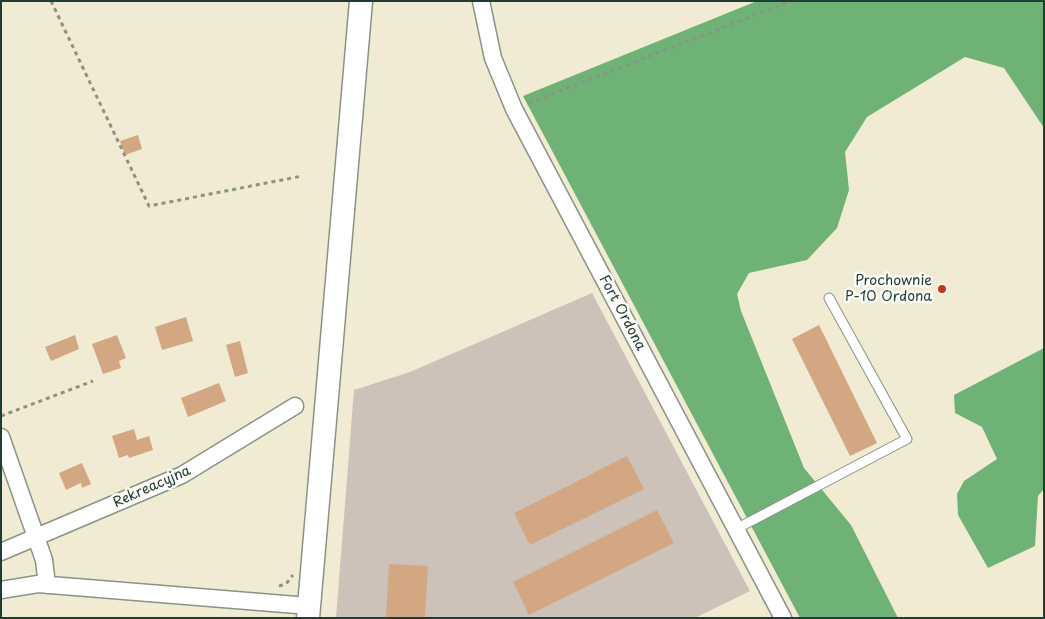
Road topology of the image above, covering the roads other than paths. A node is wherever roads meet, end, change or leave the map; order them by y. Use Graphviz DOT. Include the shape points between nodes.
graph roads {
  1 [pos="361,1"];
  2 [pos="481,1"];
  3 [pos="829,298"];
  4 [pos="296,406"];
  5 [pos="1,438"];
  6 [pos="736,529"];
  7 [pos="35,537"];
  8 [pos="1,552"];
  9 [pos="47,585"];
  10 [pos="1,590"];
  11 [pos="309,612"];
  12 [pos="784,618"];
  1 -- 11 [label="main road"];
  2 -- 6 [label="street, Fort Ordona" via="493,58 514,108"];
  3 -- 6 [label="lane" via="907,439"];
  4 -- 7 [label="street, Rekreacyjna" via="182,475"];
  5 -- 7 [label="street"];
  6 -- 12 [label="street, Fort Ordona"];
  7 -- 8 [label="street, Rekreacyjna"];
  7 -- 9 [label="street" via="44,560"];
  9 -- 10 [label="street"];
  9 -- 11 [label="street"];
}
